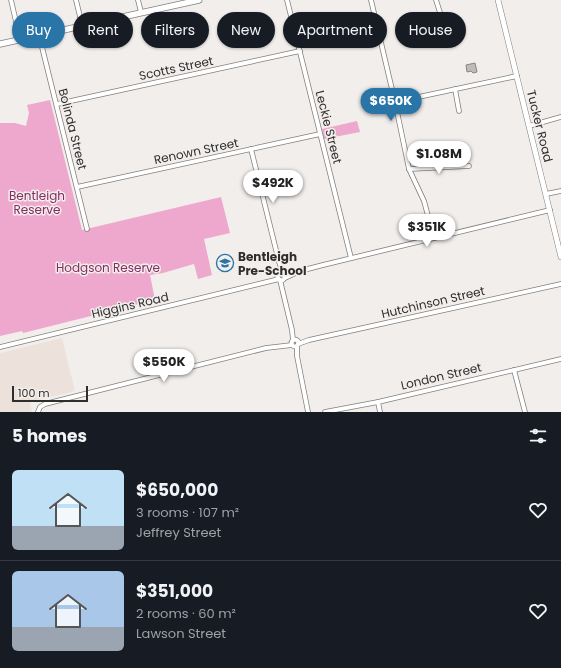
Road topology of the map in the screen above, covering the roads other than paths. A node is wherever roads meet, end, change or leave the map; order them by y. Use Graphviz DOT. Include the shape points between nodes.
graph roads {
  1 [pos="11,0"];
  2 [pos="76,0"];
  3 [pos="138,0"];
  4 [pos="198,0"];
  5 [pos="287,0"];
  6 [pos="371,0"];
  7 [pos="436,0"];
  8 [pos="498,0"];
  9 [pos="180,2"];
  10 [pos="14,12"];
  11 [pos="79,12"];
  12 [pos="141,12"];
  13 [pos="440,12"];
  14 [pos="133,14"];
  15 [pos="12,41"];
  16 [pos="0,44"];
  17 [pos="42,48"];
  18 [pos="300,51"];
  19 [pos="517,76"];
  20 [pos="455,90"];
  21 [pos="395,102"];
  22 [pos="57,104"];
  23 [pos="459,110"];
  24 [pos="561,117"];
  25 [pos="529,124"];
  26 [pos="320,134"];
  27 [pos="251,149"];
  28 [pos="469,166"];
  29 [pos="409,169"];
  30 [pos="77,187"];
  31 [pos="561,190"];
  32 [pos="546,194"];
  33 [pos="550,210"];
  34 [pos="87,229"];
  35 [pos="434,238"];
  36 [pos="561,257"];
  37 [pos="351,258"];
  38 [pos="281,277"];
  39 [pos="561,284"];
  40 [pos="295,343"];
  41 [pos="0,347"];
  42 [pos="561,359"];
  43 [pos="514,370"];
  44 [pos="378,402"];
  45 [pos="38,412"];
  46 [pos="308,412"];
  47 [pos="325,412"];
  48 [pos="380,412"];
  49 [pos="524,412"];
  1 -- 10 [label="street"];
  2 -- 11 [label="street"];
  3 -- 12 [label="street"];
  4 -- 9 [label="main road"];
  5 -- 18 [label="street, Leckie Street"];
  6 -- 21 [label="street"];
  7 -- 13 [label="street"];
  8 -- 19 [label="street, Tucker Road"];
  9 -- 12 [label="main road"];
  12 -- 14 [label="main road"];
  15 -- 16 [label="main road"];
  17 -- 22 [label="street, Bolinda Street"];
  18 -- 22 [label="street, Scotts Street"];
  18 -- 26 [label="street, Leckie Street"];
  19 -- 20 [label="street"];
  19 -- 25 [label="street, Tucker Road"];
  20 -- 21 [label="street"];
  20 -- 23 [label="street"];
  21 -- 29 [label="street"];
  22 -- 30 [label="street, Bolinda Street"];
  24 -- 25 [label="street"];
  25 -- 32 [label="street, Tucker Road"];
  26 -- 27 [label="street, Renown Street"];
  26 -- 37 [label="street, Leckie Street"];
  27 -- 30 [label="street, Renown Street"];
  27 -- 38 [label="street"];
  28 -- 29 [label="street"];
  29 -- 35 [label="street" via="424,201"];
  30 -- 34 [label="street, Bolinda Street"];
  31 -- 32 [label="street"];
  32 -- 33 [label="street, Tucker Road"];
  33 -- 35 [label="street, Higgins Road"];
  33 -- 36 [label="street, Tucker Road"];
  35 -- 37 [label="street, Higgins Road"];
  37 -- 38 [label="street, Higgins Road"];
  38 -- 40 [label="street"];
  38 -- 41 [label="street, Higgins Road"];
  39 -- 40 [label="street, Hutchinson Street"];
  40 -- 45 [label="street, Hutchinson Street" via="45,404"];
  40 -- 46 [label="street"];
  42 -- 43 [label="street, London Street"];
  43 -- 44 [label="street, London Street"];
  43 -- 49 [label="street"];
  44 -- 47 [label="street, London Street"];
  44 -- 48 [label="street"];
}
